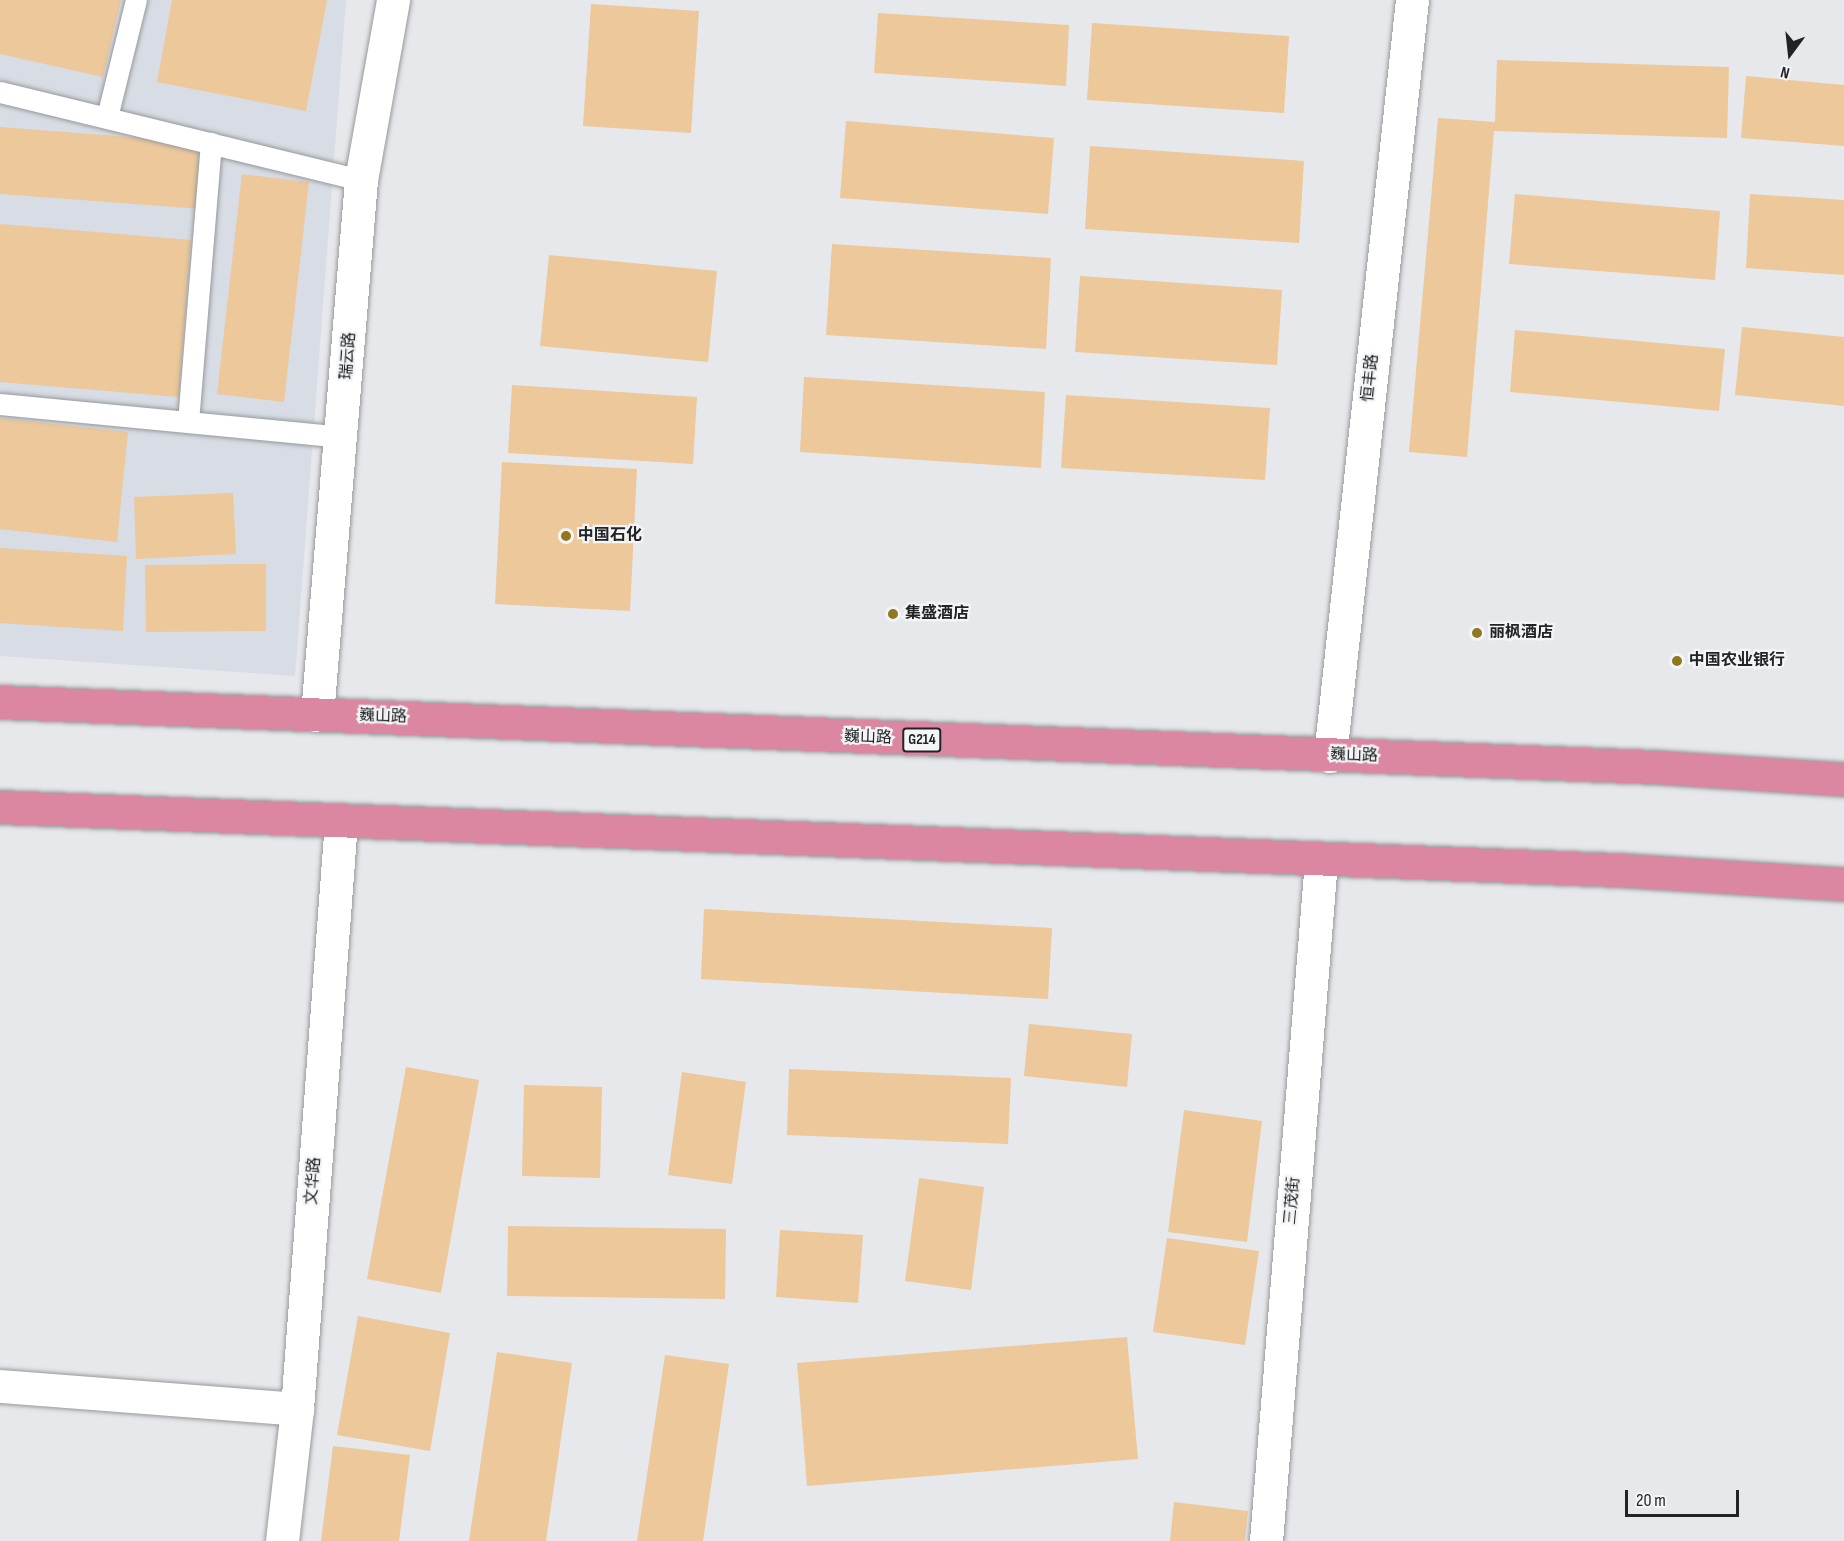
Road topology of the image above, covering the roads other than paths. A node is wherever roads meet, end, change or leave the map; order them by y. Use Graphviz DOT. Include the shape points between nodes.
graph roads {
  1 [pos="136,0"];
  2 [pos="393,0"];
  3 [pos="1412,0"];
  4 [pos="0,92"];
  5 [pos="108,117"];
  6 [pos="211,143"];
  7 [pos="362,180"];
  8 [pos="0,404"];
  9 [pos="188,422"];
  10 [pos="343,437"];
  11 [pos="0,702"];
  12 [pos="317,714"];
  13 [pos="1330,756"];
  14 [pos="1844,779"];
  15 [pos="0,807"];
  16 [pos="341,820"];
  17 [pos="1321,860"];
  18 [pos="1844,884"];
  19 [pos="0,1386"];
  20 [pos="297,1409"];
  21 [pos="282,1541"];
  22 [pos="1266,1541"];
  1 -- 5 [label="lane"];
  2 -- 7 [label="street, 瑞云路"];
  3 -- 13 [label="street, 恒丰路"];
  4 -- 5 [label="lane"];
  5 -- 6 [label="lane"];
  6 -- 7 [label="lane"];
  6 -- 9 [label="lane"];
  7 -- 10 [label="street, 瑞云路"];
  8 -- 9 [label="lane"];
  9 -- 10 [label="lane"];
  10 -- 12 [label="street, 瑞云路"];
  11 -- 12 [label="highway, 巍山路 / G214"];
  12 -- 13 [label="highway, 巍山路 / G214"];
  13 -- 14 [label="highway, 巍山路 / G214" via="1667,768"];
  15 -- 16 [label="highway"];
  16 -- 17 [label="highway"];
  16 -- 20 [label="street, 文华路"];
  17 -- 18 [label="highway" via="1644,871"];
  17 -- 22 [label="street, 三茂街"];
  19 -- 20 [label="street"];
  20 -- 21 [label="street, 文华路"];
}
